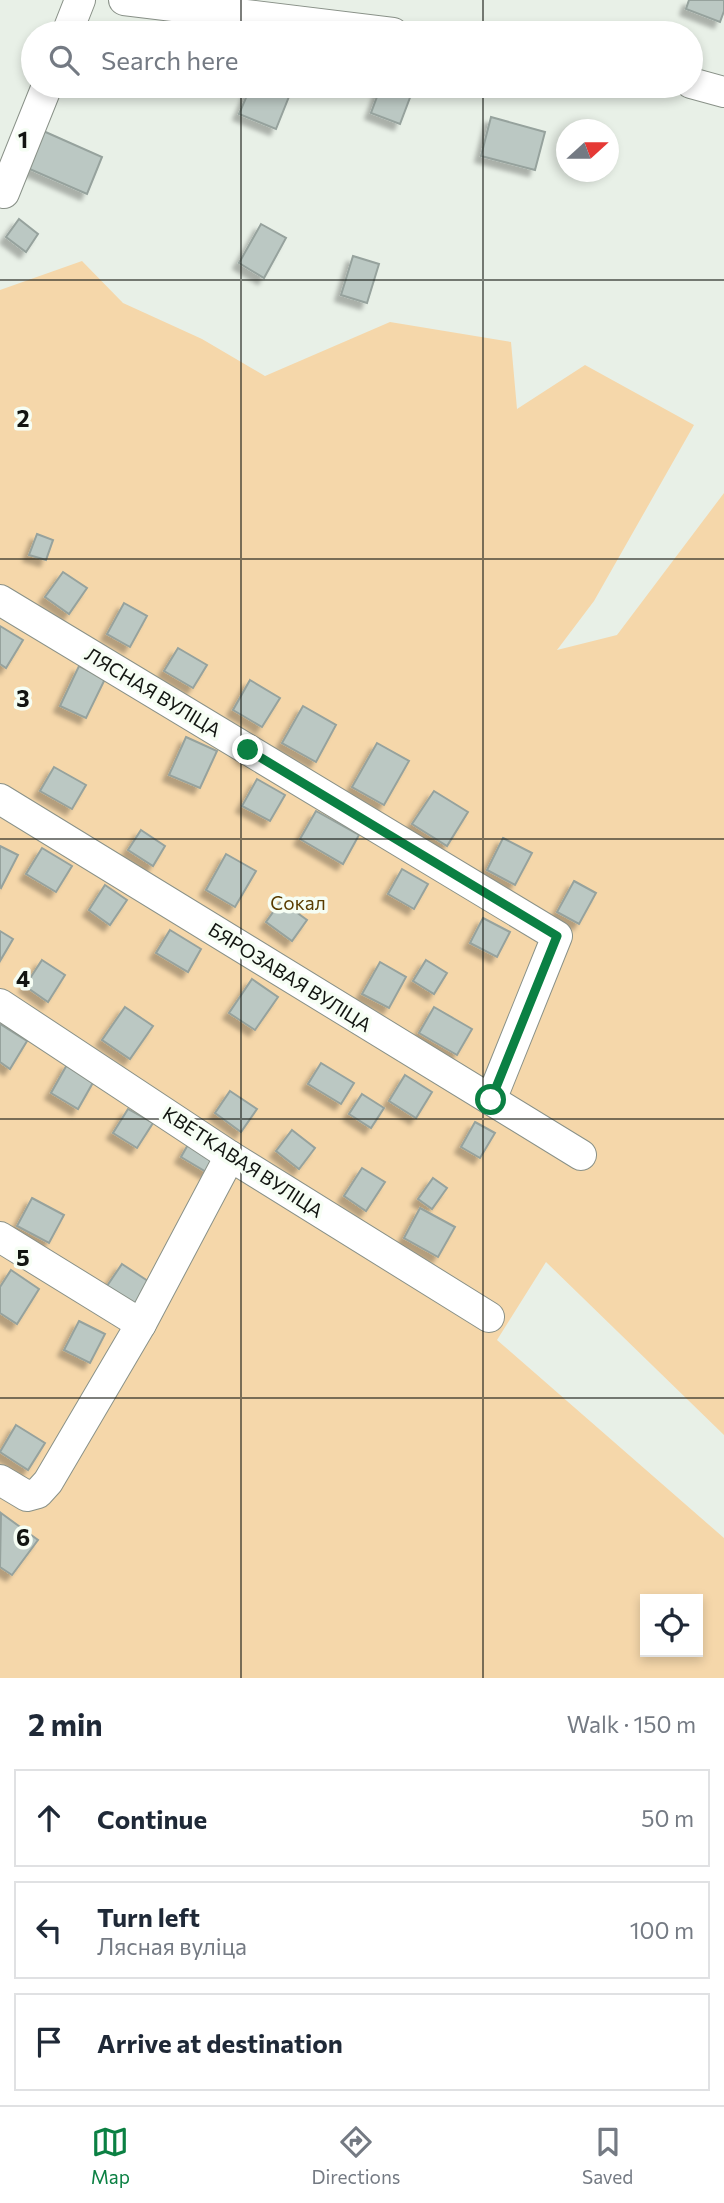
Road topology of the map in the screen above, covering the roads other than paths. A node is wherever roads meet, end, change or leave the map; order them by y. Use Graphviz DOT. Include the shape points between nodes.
graph roads {
  1 [pos="80,0"];
  2 [pos="124,0"];
  3 [pos="156,2"];
  4 [pos="72,21"];
  5 [pos="301,21"];
  6 [pos="703,86"];
  7 [pos="724,92"];
  8 [pos="42,98"];
  9 [pos="4,193"];
  10 [pos="0,600"];
  11 [pos="0,799"];
  12 [pos="0,1004"];
  13 [pos="491,1100"];
  14 [pos="580,1155"];
  15 [pos="230,1156"];
  16 [pos="0,1237"];
  17 [pos="489,1317"];
  18 [pos="141,1324"];
  19 [pos="0,1480"];
  1 -- 4 [label="street"];
  2 -- 3 [label="street"];
  3 -- 5 [label="street"];
  6 -- 7 [label="street"];
  8 -- 9 [label="street"];
  10 -- 13 [label="street, ЛЯСНАЯ ВУЛІЦА" via="557,936"];
  11 -- 13 [label="street, БЯРОЗАВАЯ ВУЛІЦА"];
  12 -- 15 [label="street, КВЕТКАВАЯ ВУЛІЦА"];
  13 -- 14 [label="street, БЯРОЗАВАЯ ВУЛІЦА"];
  15 -- 17 [label="street, КВЕТКАВАЯ ВУЛІЦА"];
  15 -- 18 [label="street"];
  16 -- 18 [label="street"];
  18 -- 19 [label="street" via="48,1482 38,1493 27,1496"];
}
